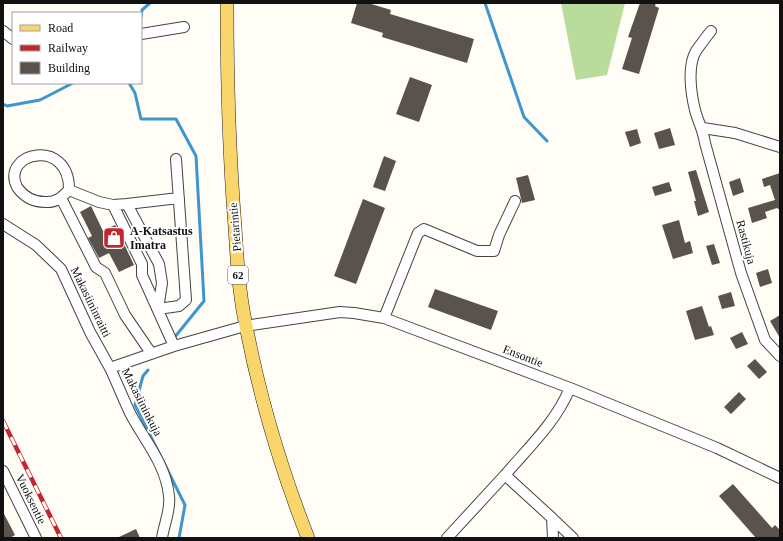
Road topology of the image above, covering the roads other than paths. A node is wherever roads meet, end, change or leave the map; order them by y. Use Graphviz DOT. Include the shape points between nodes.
graph roads {
  1 [pos="227,3"];
  2 [pos="184,27"];
  3 [pos="3,30"];
  4 [pos="711,31"];
  5 [pos="142,34"];
  6 [pos="12,38"];
  7 [pos="703,128"];
  8 [pos="780,147"];
  9 [pos="176,159"];
  10 [pos="69,190"];
  11 [pos="61,198"];
  12 [pos="179,198"];
  13 [pos="515,201"];
  14 [pos="127,204"];
  15 [pos="113,205"];
  16 [pos="3,224"];
  17 [pos="158,309"];
  18 [pos="384,318"];
  19 [pos="246,326"];
  20 [pos="174,346"];
  21 [pos="151,353"];
  22 [pos="780,356"];
  23 [pos="110,368"];
  24 [pos="570,388"];
  25 [pos="3,471"];
  26 [pos="505,475"];
  27 [pos="780,478"];
  28 [pos="552,518"];
  29 [pos="36,538"];
  30 [pos="162,538"];
  31 [pos="308,538"];
  32 [pos="447,538"];
  33 [pos="553,538"];
  34 [pos="573,538"];
  1 -- 19 [label="main road, Pietarintie / 62" via="230,170 239,286"];
  2 -- 5 [label="street"];
  3 -- 6 [label="street"];
  4 -- 7 [label="street, Rastikuja" via="695,52 691,72 690,88 695,111"];
  7 -- 8 [label="street" via="735,133"];
  7 -- 22 [label="street, Rastikuja" via="741,272 765,340"];
  9 -- 12 [label="street"];
  10 -- 11 [label="street"];
  10 -- 11 [label="street" via="69,179 64,168 54,160 44,155 33,154 17,161 12,176 21,193 39,202"];
  10 -- 15 [label="street"];
  11 -- 21 [label="street" via="96,268 105,273 125,315"];
  12 -- 14 [label="street"];
  12 -- 17 [label="street" via="186,300 179,306"];
  13 -- 18 [label="street" via="494,251 477,251 424,229 418,233"];
  14 -- 15 [label="street"];
  14 -- 17 [label="street" via="159,264 162,283"];
  15 -- 17 [label="street" via="142,264 142,275"];
  16 -- 23 [label="street, Makasiininraitti" via="36,245 61,269"];
  17 -- 20 [label="street"];
  18 -- 19 [label="street, Ensontie" via="340,312"];
  18 -- 24 [label="street, Ensontie"];
  19 -- 20 [label="street, Makasiininkuja"];
  19 -- 31 [label="main road, Pietarintie / 62" via="258,384 279,458"];
  20 -- 21 [label="street, Makasiininkuja"];
  21 -- 23 [label="street, Makasiininkuja"];
  23 -- 30 [label="street, Makasiininkuja" via="130,413 167,480 169,503"];
  24 -- 26 [label="street" via="548,426"];
  24 -- 27 [label="street, Ensontie" via="717,448"];
  25 -- 29 [label="street, Vuoksentie"];
  26 -- 28 [label="street"];
  26 -- 32 [label="street"];
  28 -- 33 [label="street"];
  28 -- 34 [label="street"];
}
